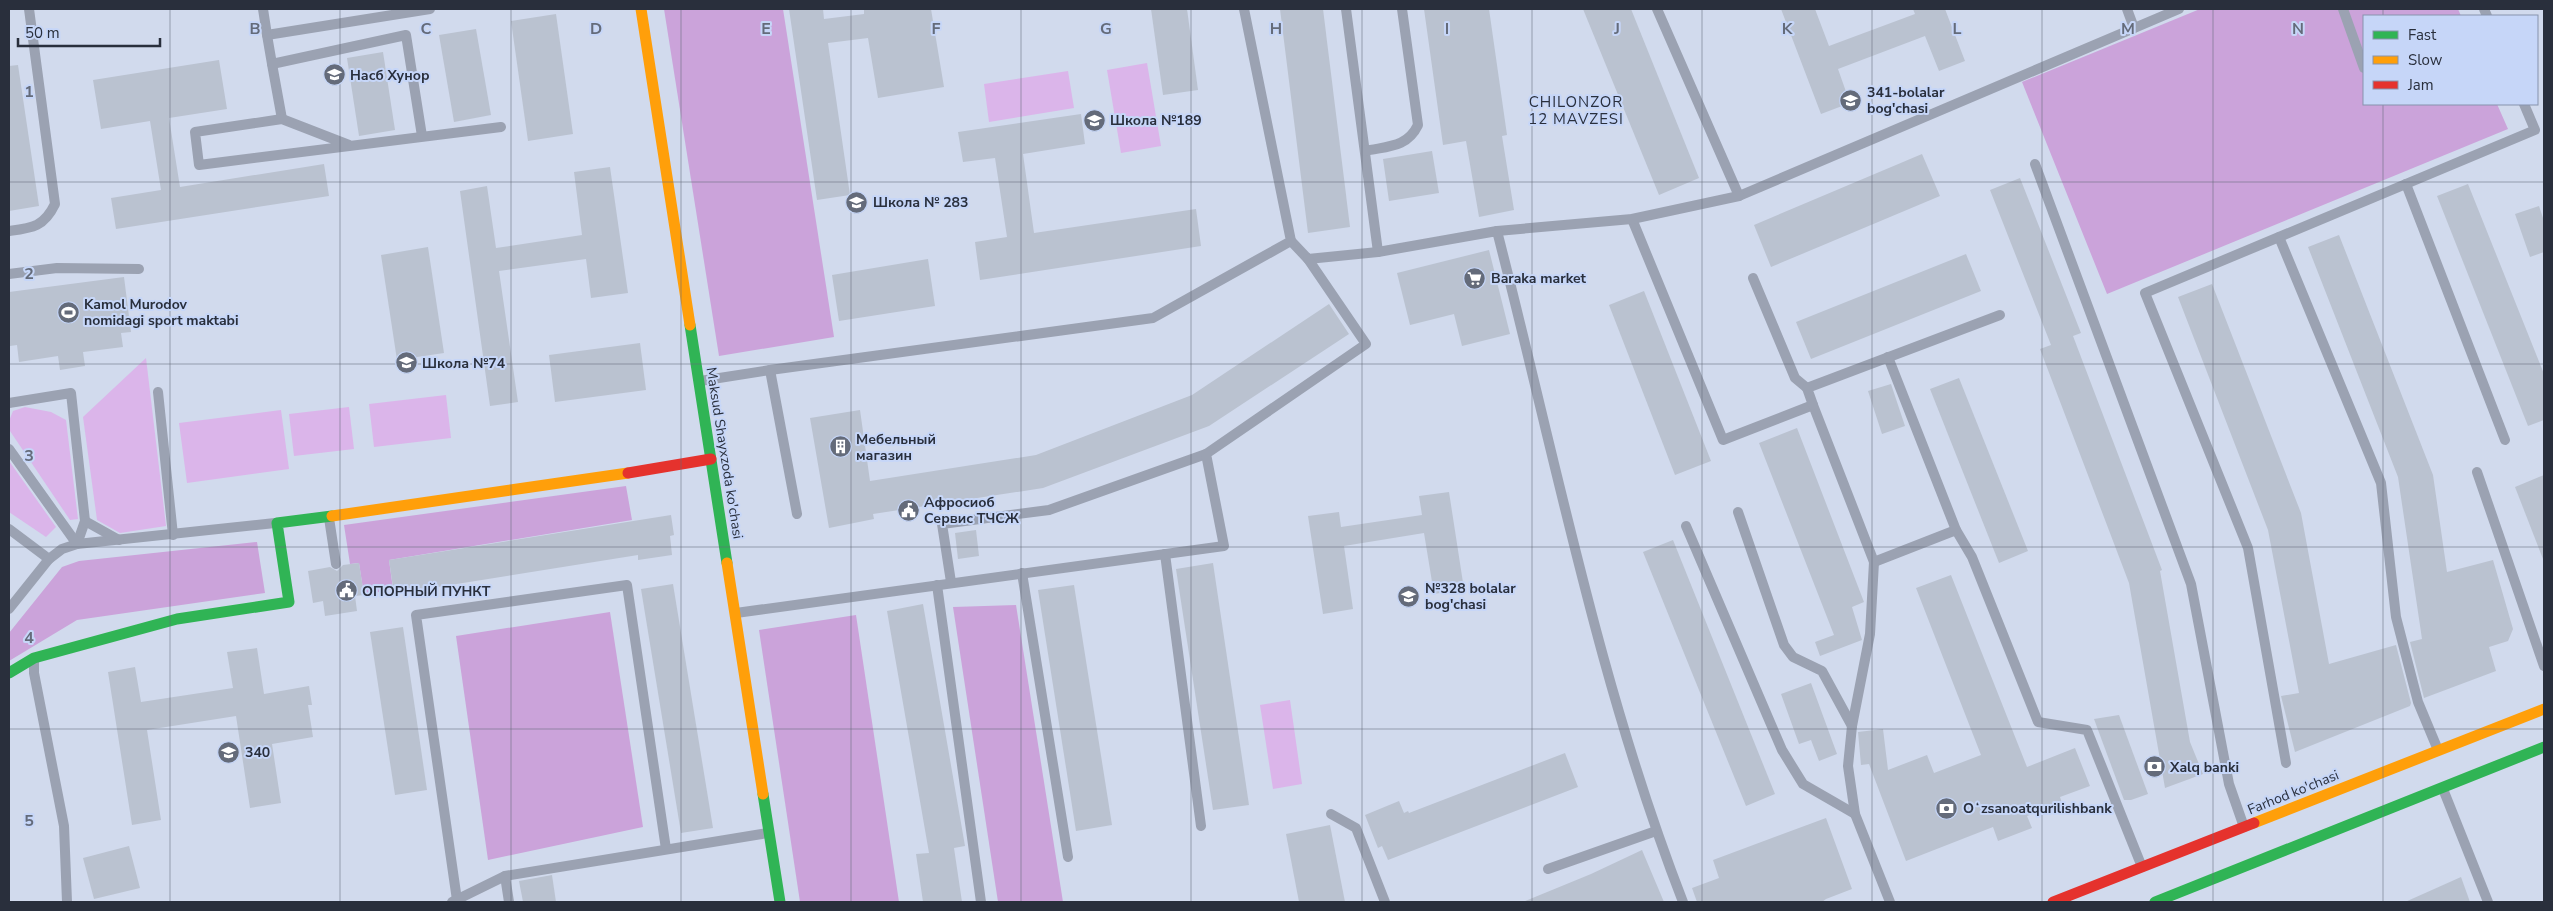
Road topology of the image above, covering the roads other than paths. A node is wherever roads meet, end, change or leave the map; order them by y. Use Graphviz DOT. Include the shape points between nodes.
graph roads {
  1 [pos="29,9"];
  2 [pos="263,9"];
  3 [pos="430,9"];
  4 [pos="641,9"];
  5 [pos="1244,9"];
  6 [pos="1346,9"];
  7 [pos="1402,9"];
  8 [pos="1657,9"];
  9 [pos="2127,9"];
  10 [pos="2179,9"];
  11 [pos="2343,9"];
  12 [pos="2134,28"];
  13 [pos="267,35"];
  14 [pos="272,64"];
  15 [pos="2363,65"];
  16 [pos="2524,105"];
  17 [pos="282,119"];
  18 [pos="501,127"];
  19 [pos="422,136"];
  20 [pos="349,145"];
  21 [pos="1365,151"];
  22 [pos="2035,164"];
  23 [pos="2406,184"];
  24 [pos="1739,196"];
  25 [pos="1632,219"];
  26 [pos="9,231"];
  27 [pos="1498,232"];
  28 [pos="2279,238"];
  29 [pos="1292,241"];
  30 [pos="1378,252"];
  31 [pos="1308,259"];
  32 [pos="139,269"];
  33 [pos="9,274"];
  34 [pos="1753,278"];
  35 [pos="2000,315"];
  36 [pos="1888,357"];
  37 [pos="770,370"];
  38 [pos="699,382"];
  39 [pos="1807,388"];
  40 [pos="158,392"];
  41 [pos="9,403"];
  42 [pos="1813,405"];
  43 [pos="2505,440"];
  44 [pos="9,449"];
  45 [pos="1206,454"];
  46 [pos="711,459"];
  47 [pos="2477,472"];
  48 [pos="1738,512"];
  49 [pos="797,514"];
  50 [pos="328,516"];
  51 [pos="85,522"];
  52 [pos="277,523"];
  53 [pos="1686,526"];
  54 [pos="9,529"];
  55 [pos="1956,530"];
  56 [pos="173,535"];
  57 [pos="120,541"];
  58 [pos="76,544"];
  59 [pos="1165,554"];
  60 [pos="49,560"];
  61 [pos="1874,562"];
  62 [pos="336,564"];
  63 [pos="1022,573"];
  64 [pos="951,582"];
  65 [pos="937,585"];
  66 [pos="9,609"];
  67 [pos="735,613"];
  68 [pos="34,658"];
  69 [pos="2544,666"];
  70 [pos="9,673"];
  71 [pos="2544,709"];
  72 [pos="1852,726"];
  73 [pos="2544,747"];
  74 [pos="2438,751"];
  75 [pos="2286,763"];
  76 [pos="2443,787"];
  77 [pos="1331,814"];
  78 [pos="1855,814"];
  79 [pos="1200,826"];
  80 [pos="2244,827"];
  81 [pos="1656,831"];
  82 [pos="769,833"];
  83 [pos="666,849"];
  84 [pos="1068,857"];
  85 [pos="2142,867"];
  86 [pos="1548,870"];
  87 [pos="505,876"];
  88 [pos="454,901"];
  89 [pos="67,902"];
  90 [pos="509,902"];
  91 [pos="780,902"];
  92 [pos="981,902"];
  93 [pos="1385,902"];
  94 [pos="1683,902"];
  95 [pos="1890,902"];
  96 [pos="2053,902"];
  97 [pos="2155,902"];
  98 [pos="2488,902"];
  1 -- 26 [label="lane" via="55,204 50,215 33,228"];
  2 -- 13 [label="lane"];
  3 -- 13 [label="lane"];
  4 -- 38 [label="street, Maksud Shayxzoda ko'chasi"];
  5 -- 29 [label="lane"];
  6 -- 21 [label="lane"];
  7 -- 21 [label="lane" via="1418,125 1404,142"];
  8 -- 24 [label="lane"];
  9 -- 12 [label="lane"];
  10 -- 12 [label="lane"];
  11 -- 15 [label="lane"];
  12 -- 24 [label="lane"];
  13 -- 14 [label="lane"];
  14 -- 17 [label="lane"];
  14 -- 19 [label="lane" via="406,36"];
  16 -- 23 [label="lane" via="2535,130"];
  17 -- 20 [label="lane"];
  17 -- 20 [label="lane" via="195,132 199,165"];
  18 -- 19 [label="lane"];
  19 -- 20 [label="lane"];
  21 -- 30 [label="lane"];
  22 -- 80 [label="lane" via="2191,584 2229,784"];
  23 -- 28 [label="lane"];
  23 -- 43 [label="lane"];
  24 -- 25 [label="lane"];
  25 -- 27 [label="lane"];
  25 -- 42 [label="lane" via="1723,440"];
  27 -- 30 [label="lane"];
  27 -- 81 [label="lane" via="1594,622"];
  28 -- 74 [label="lane" via="2381,483 2396,617 2418,702"];
  28 -- 75 [label="lane" via="2145,293 2248,548"];
  29 -- 31 [label="lane"];
  29 -- 37 [label="lane" via="1153,318"];
  30 -- 31 [label="lane"];
  31 -- 45 [label="lane" via="1366,344"];
  32 -- 33 [label="lane" via="57,268"];
  34 -- 39 [label="lane" via="1795,378"];
  35 -- 36 [label="lane"];
  36 -- 39 [label="lane"];
  36 -- 55 [label="lane"];
  37 -- 38 [label="lane"];
  37 -- 49 [label="lane"];
  38 -- 46 [label="street, Maksud Shayxzoda ko'chasi"];
  39 -- 42 [label="lane"];
  40 -- 56 [label="lane"];
  41 -- 51 [label="lane" via="71,393"];
  42 -- 61 [label="lane"];
  44 -- 58 [label="lane"];
  45 -- 59 [label="lane" via="1224,546"];
  45 -- 64 [label="lane" via="1049,510 942,524"];
  46 -- 50 [label="street" via="549,486"];
  46 -- 67 [label="street, Maksud Shayxzoda ko'chasi"];
  47 -- 69 [label="lane"];
  48 -- 72 [label="lane" via="1784,645 1793,657 1822,671"];
  50 -- 52 [label="street"];
  50 -- 62 [label="lane"];
  51 -- 57 [label="lane"];
  51 -- 58 [label="lane"];
  52 -- 56 [label="lane"];
  52 -- 68 [label="street" via="290,602 177,619"];
  53 -- 78 [label="lane" via="1782,750 1803,784"];
  54 -- 60 [label="lane"];
  55 -- 61 [label="lane"];
  55 -- 85 [label="lane" via="1972,557 2038,722 2087,730"];
  56 -- 57 [label="lane"];
  57 -- 58 [label="lane"];
  58 -- 60 [label="lane" via="62,549"];
  59 -- 63 [label="lane"];
  59 -- 79 [label="lane"];
  60 -- 66 [label="lane"];
  61 -- 72 [label="lane" via="1870,634"];
  63 -- 64 [label="lane"];
  63 -- 84 [label="lane"];
  64 -- 65 [label="lane"];
  65 -- 67 [label="lane"];
  65 -- 92 [label="lane"];
  67 -- 82 [label="street, Maksud Shayxzoda ko'chasi"];
  68 -- 70 [label="street"];
  68 -- 89 [label="lane" via="34,673 64,826"];
  71 -- 74 [label="street, Farhod ko'chasi"];
  72 -- 78 [label="lane" via="1848,766"];
  73 -- 76 [label="street"];
  74 -- 80 [label="street, Farhod ko'chasi"];
  76 -- 97 [label="street"];
  76 -- 98 [label="lane"];
  77 -- 93 [label="lane" via="1356,828"];
  78 -- 95 [label="lane"];
  80 -- 85 [label="street, Farhod ko'chasi"];
  81 -- 86 [label="lane"];
  81 -- 94 [label="lane"];
  82 -- 83 [label="lane"];
  82 -- 91 [label="street, Maksud Shayxzoda ko'chasi"];
  83 -- 87 [label="lane"];
  83 -- 88 [label="lane" via="627,585 416,615"];
  85 -- 96 [label="street, Farhod ko'chasi"];
  87 -- 88 [label="lane"];
  87 -- 90 [label="lane"];
}
